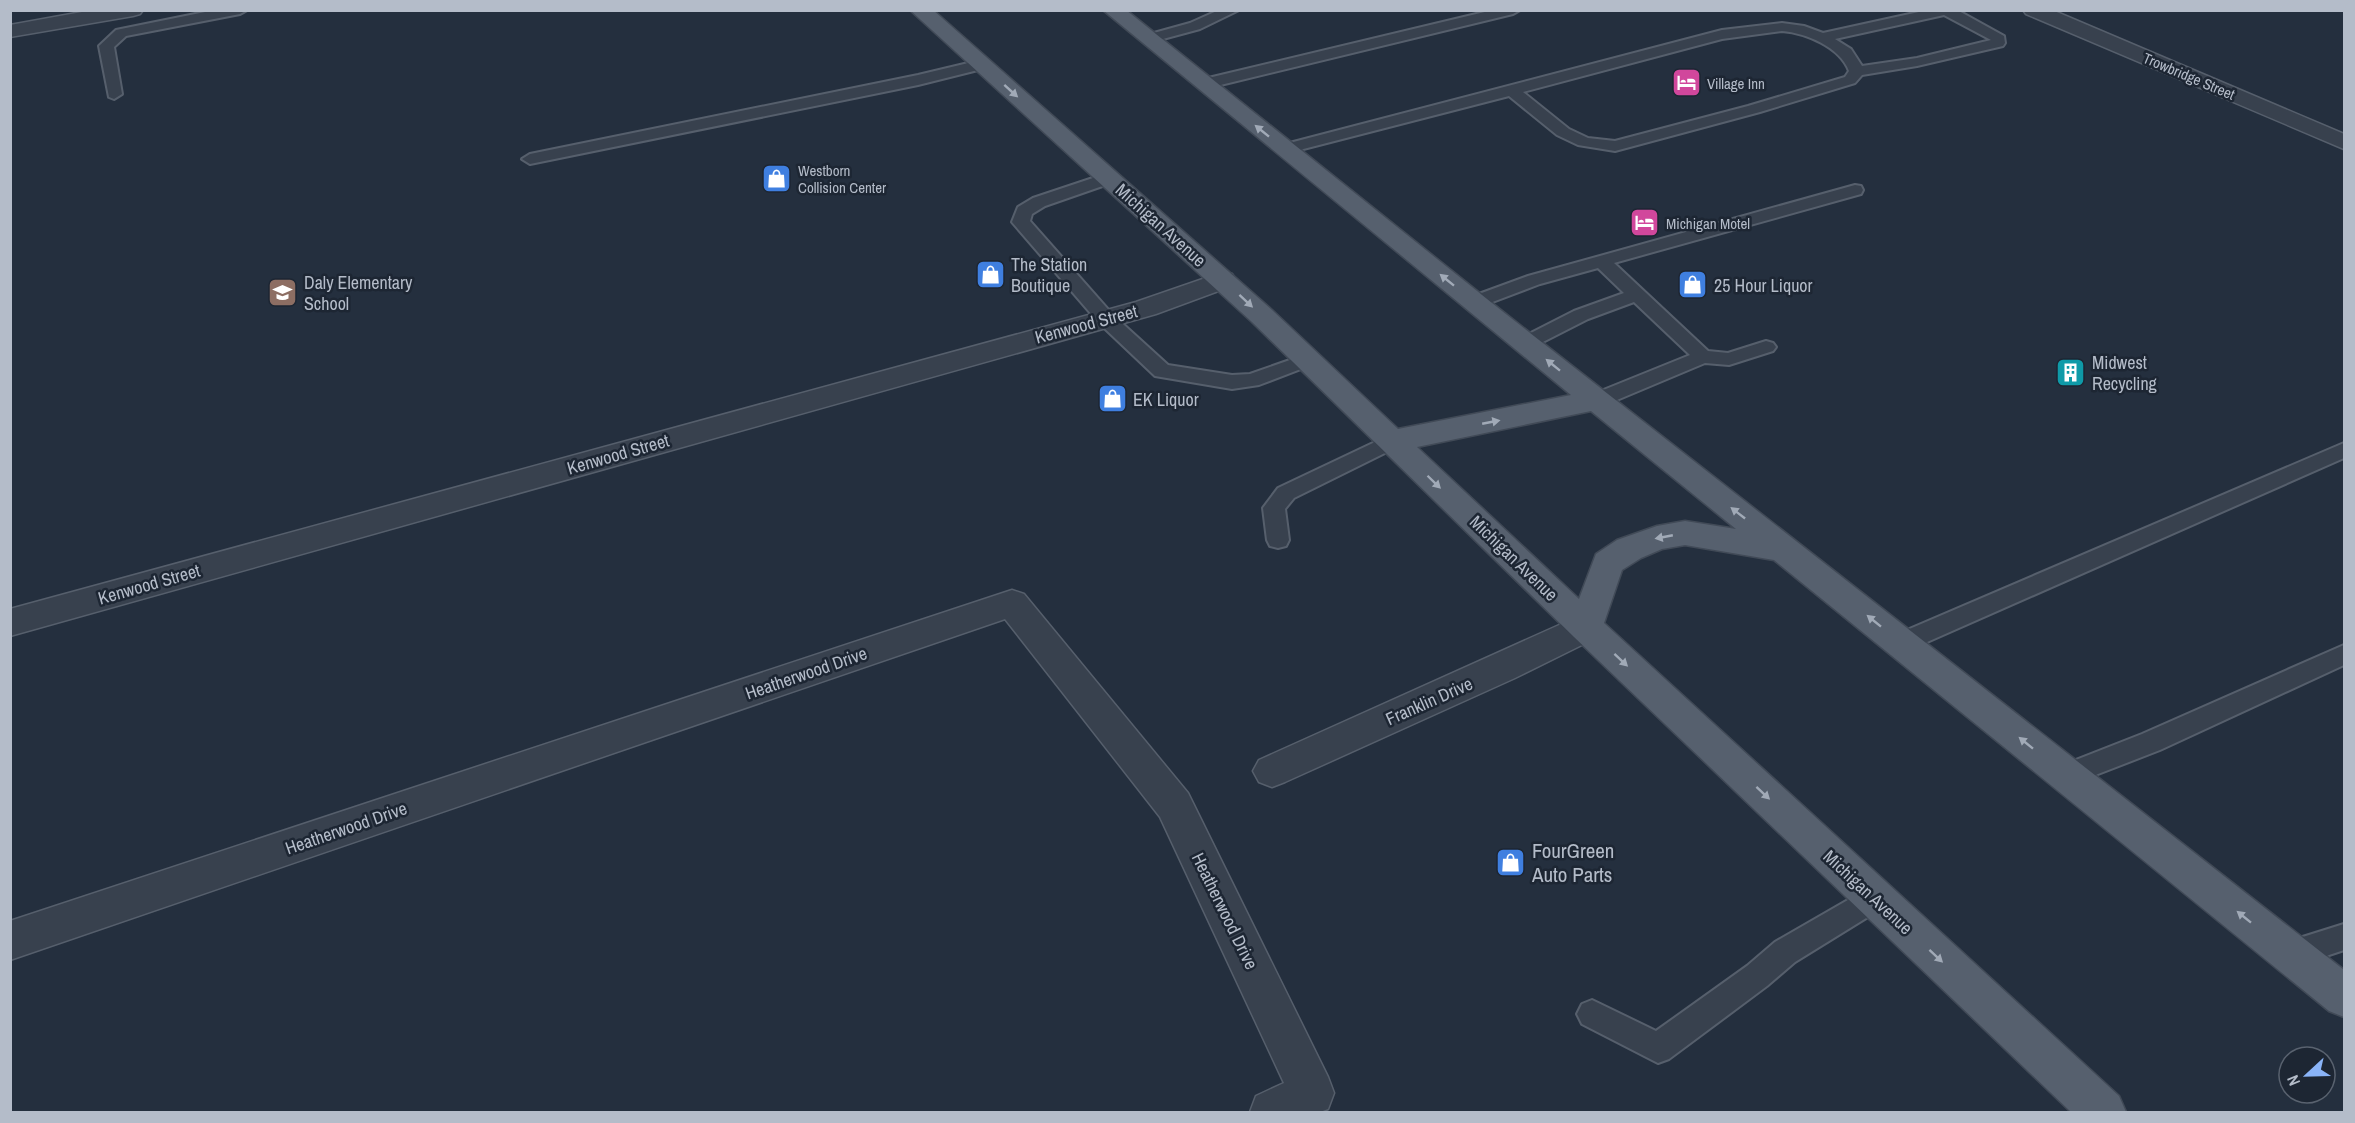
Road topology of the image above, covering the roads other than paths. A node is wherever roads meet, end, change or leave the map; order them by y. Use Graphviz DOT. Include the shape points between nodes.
graph roads {
  1 [pos="133,10"];
  2 [pos="240,10"];
  3 [pos="920,10"];
  4 [pos="1113,10"];
  5 [pos="1232,10"];
  6 [pos="1513,10"];
  7 [pos="2034,10"];
  8 [pos="218,12"];
  9 [pos="10,31"];
  10 [pos="1821,38"];
  11 [pos="1148,39"];
  12 [pos="981,65"];
  13 [pos="1857,71"];
  14 [pos="1204,84"];
  15 [pos="1511,90"];
  16 [pos="114,94"];
  17 [pos="2344,142"];
  18 [pos="1284,148"];
  19 [pos="530,159"];
  20 [pos="1108,178"];
  21 [pos="1855,190"];
  22 [pos="1600,261"];
  23 [pos="1223,280"];
  24 [pos="1637,296"];
  25 [pos="1475,302"];
  26 [pos="1106,319"];
  27 [pos="1526,343"];
  28 [pos="1766,347"];
  29 [pos="1703,357"];
  30 [pos="1307,360"];
  31 [pos="1598,400"];
  32 [pos="1392,441"];
  33 [pos="2344,450"];
  34 [pos="1278,540"];
  35 [pos="1784,549"];
  36 [pos="10,623"];
  37 [pos="1586,627"];
  38 [pos="1901,643"];
  39 [pos="2344,655"];
  40 [pos="1272,771"];
  41 [pos="2067,776"];
  42 [pos="1874,898"];
  43 [pos="2344,937"];
  44 [pos="10,941"];
  45 [pos="2290,954"];
  46 [pos="2344,996"];
  47 [pos="1592,1014"];
  48 [pos="1272,1113"];
  49 [pos="2103,1113"];
  1 -- 9 [label="street"];
  2 -- 8 [label="lane"];
  3 -- 12 [label="main road, Michigan Avenue"];
  4 -- 11 [label="main road"];
  5 -- 11 [label="lane" via="1195,26"];
  6 -- 14 [label="lane"];
  7 -- 17 [label="street, Trowbridge Street"];
  8 -- 16 [label="lane" via="121,33 106,46"];
  10 -- 13 [label="lane" via="1851,58"];
  10 -- 13 [label="lane" via="1945,11 1999,39 1998,43 1917,62"];
  10 -- 15 [label="lane" via="1784,26 1736,32"];
  11 -- 14 [label="main road"];
  12 -- 19 [label="lane"];
  12 -- 20 [label="main road, Michigan Avenue, one-way"];
  13 -- 15 [label="lane" via="1850,80 1615,146 1584,142 1563,132"];
  18 -- 14 [label="main road, one-way"];
  15 -- 18 [label="lane"];
  25 -- 18 [label="main road, one-way"];
  20 -- 23 [label="main road, Michigan Avenue"];
  20 -- 26 [label="lane" via="1039,202 1024,211 1021,222"];
  21 -- 22 [label="lane"];
  22 -- 24 [label="lane"];
  22 -- 25 [label="lane"];
  23 -- 26 [label="street, Kenwood Street"];
  23 -- 30 [label="main road, Michigan Avenue, one-way"];
  24 -- 27 [label="lane" via="1581,315"];
  24 -- 29 [label="lane"];
  25 -- 27 [label="main road"];
  26 -- 30 [label="lane" via="1162,371 1232,382 1252,380"];
  26 -- 36 [label="street, Kenwood Street"];
  31 -- 27 [label="main road, one-way"];
  28 -- 29 [label="lane" via="1729,359"];
  29 -- 31 [label="lane"];
  30 -- 32 [label="main road, Michigan Avenue"];
  32 -- 31 [label="main road, one-way"];
  35 -- 31 [label="main road, one-way"];
  32 -- 34 [label="lane" via="1286,493 1274,508"];
  32 -- 37 [label="main road, Michigan Avenue, one-way"];
  33 -- 38 [label="lane"];
  35 -- 37 [label="main road, one-way" via="1685,533 1629,549 1608,563"];
  38 -- 35 [label="main road, one-way"];
  37 -- 40 [label="street, Franklin Drive"];
  37 -- 42 [label="main road, Michigan Avenue, one-way"];
  41 -- 38 [label="main road, one-way"];
  39 -- 41 [label="lane"];
  45 -- 41 [label="main road, one-way"];
  42 -- 47 [label="lane" via="1785,952 1658,1048"];
  42 -- 49 [label="main road, Michigan Avenue, one-way"];
  43 -- 45 [label="lane"];
  44 -- 48 [label="street, Heatherwood Drive" via="1012,603 1174,806 1312,1093"];
  45 -- 46 [label="main road"];
}
